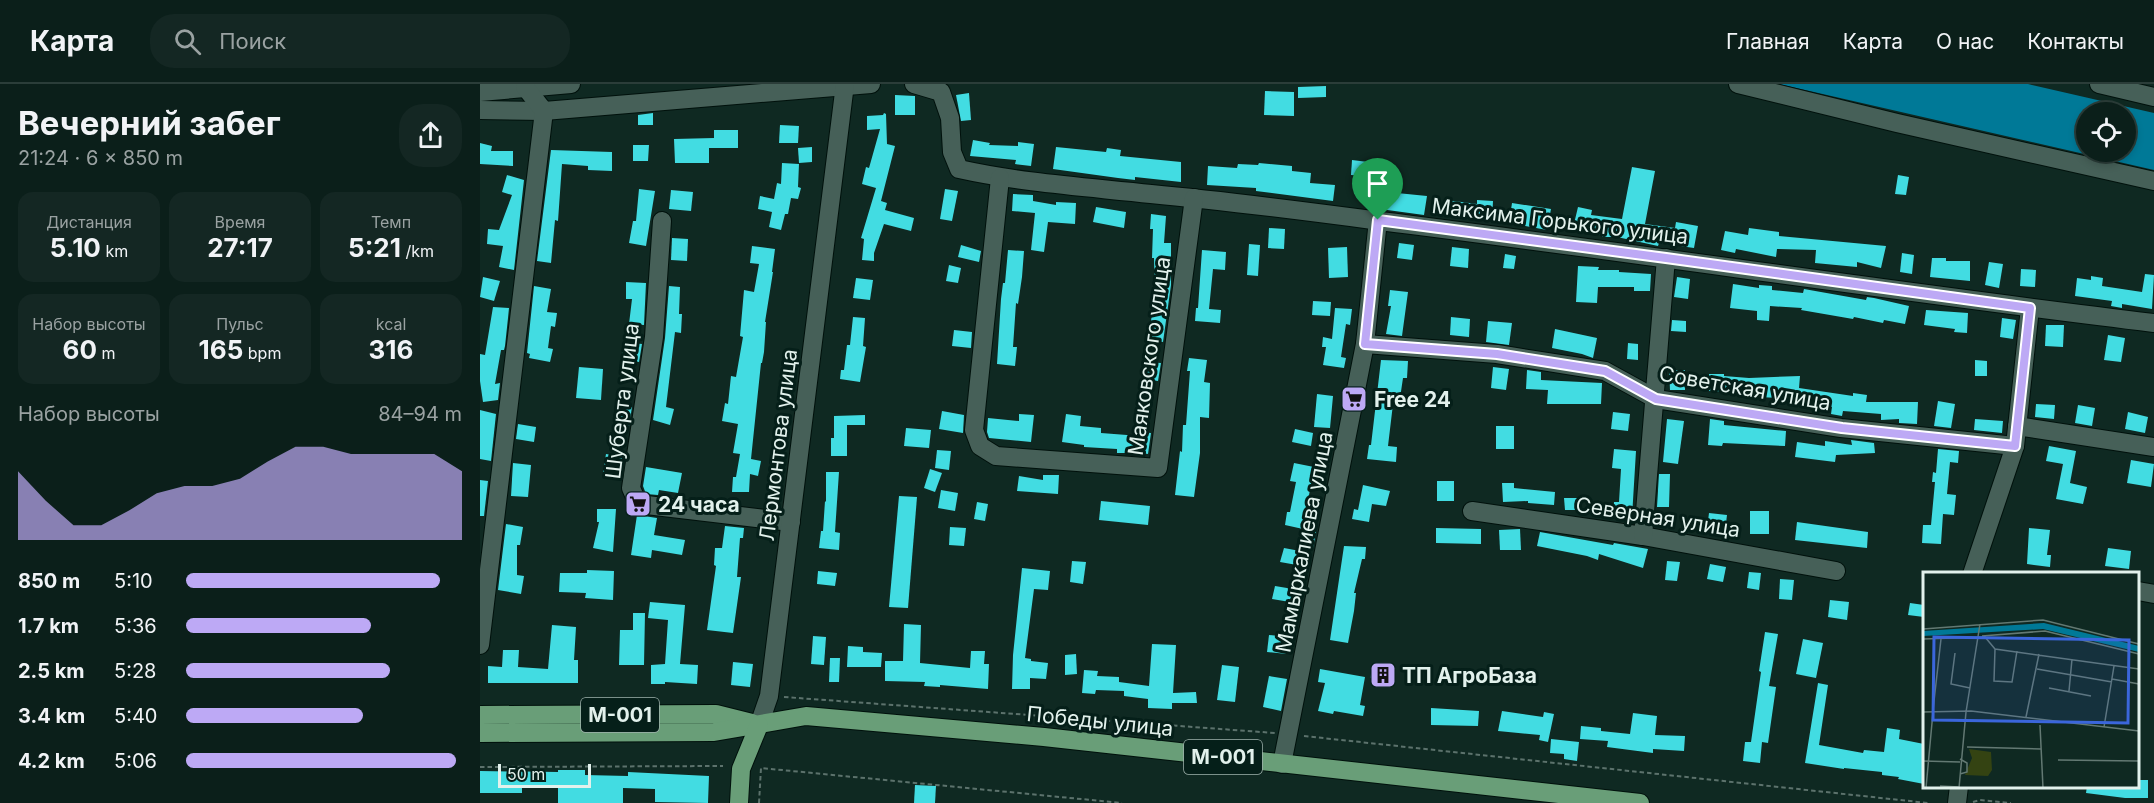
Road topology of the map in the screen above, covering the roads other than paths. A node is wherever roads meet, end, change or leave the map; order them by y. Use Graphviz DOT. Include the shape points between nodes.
graph roads {
  1 [pos="571,84"];
  2 [pos="871,84"];
  3 [pos="914,84"];
  4 [pos="1738,84"];
  5 [pos="2099,84"];
  6 [pos="848,85"];
  7 [pos="820,86"];
  8 [pos="525,87"];
  9 [pos="480,92"];
  10 [pos="2154,97"];
  11 [pos="480,110"];
  12 [pos="544,111"];
  13 [pos="1000,178"];
  14 [pos="2154,182"];
  15 [pos="1194,198"];
  16 [pos="1378,220"];
  17 [pos="662,221"];
  18 [pos="1666,258"];
  19 [pos="2030,308"];
  20 [pos="2154,323"];
  21 [pos="1365,344"];
  22 [pos="1656,399"];
  23 [pos="2017,426"];
  24 [pos="2015,446"];
  25 [pos="2154,447"];
  26 [pos="1472,512"];
  27 [pos="792,522"];
  28 [pos="1643,536"];
  29 [pos="1836,571"];
  30 [pos="1972,572"];
  31 [pos="2139,591"];
  32 [pos="2154,594"];
  33 [pos="480,645"];
  34 [pos="480,715"];
  35 [pos="759,726"];
  36 [pos="480,733"];
  37 [pos="1282,764"];
  38 [pos="1959,788"];
  39 [pos="739,803"];
  40 [pos="1640,803"];
  41 [pos="1957,803"];
  1 -- 8 [label="street"];
  2 -- 6 [label="street"];
  3 -- 13 [label="street, Максима Горького улица" via="941,92 959,169"];
  4 -- 14 [label="street"];
  5 -- 10 [label="street"];
  6 -- 7 [label="street"];
  6 -- 27 [label="street, Лермонтова улица"];
  7 -- 12 [label="street"];
  8 -- 9 [label="street"];
  8 -- 12 [label="street"];
  11 -- 12 [label="street"];
  12 -- 33 [label="street"];
  13 -- 15 [label="street, Максима Горького улица"];
  13 -- 15 [label="street, Маяковского улица" via="974,430 980,446 996,456 1158,468"];
  15 -- 16 [label="street, Максима Горького улица"];
  16 -- 18 [label="street, Максима Горького улица"];
  16 -- 21 [label="street, Мамыркалиева улица"];
  17 -- 27 [label="street, Шуберта улица" via="654,337 631,488 638,504"];
  18 -- 19 [label="street, Максима Горького улица"];
  18 -- 22 [label="street"];
  19 -- 20 [label="street, Максима Горького улица"];
  19 -- 23 [label="street"];
  21 -- 22 [label="street, Советская улица" via="1497,354 1605,371"];
  21 -- 37 [label="street, Мамыркалиева улица"];
  22 -- 24 [label="street, Советская улица" via="1842,428"];
  22 -- 28 [label="street"];
  23 -- 24 [label="street"];
  23 -- 25 [label="street"];
  24 -- 30 [label="street"];
  26 -- 28 [label="street, Северная улица"];
  27 -- 35 [label="street, Лермонтова улица" via="769,696"];
  28 -- 29 [label="street, Северная улица"];
  31 -- 32 [label="street"];
  34 -- 35 [label="main road, М-001" via="716,714"];
  35 -- 36 [label="main road, М-001" via="714,732"];
  35 -- 37 [label="main road, Победы улица / М-001" via="806,716"];
  35 -- 39 [label="main road, Лермонтова улица" via="741,769"];
  37 -- 40 [label="main road, Победы улица / М-001"];
  38 -- 41 [label="street"];
}
